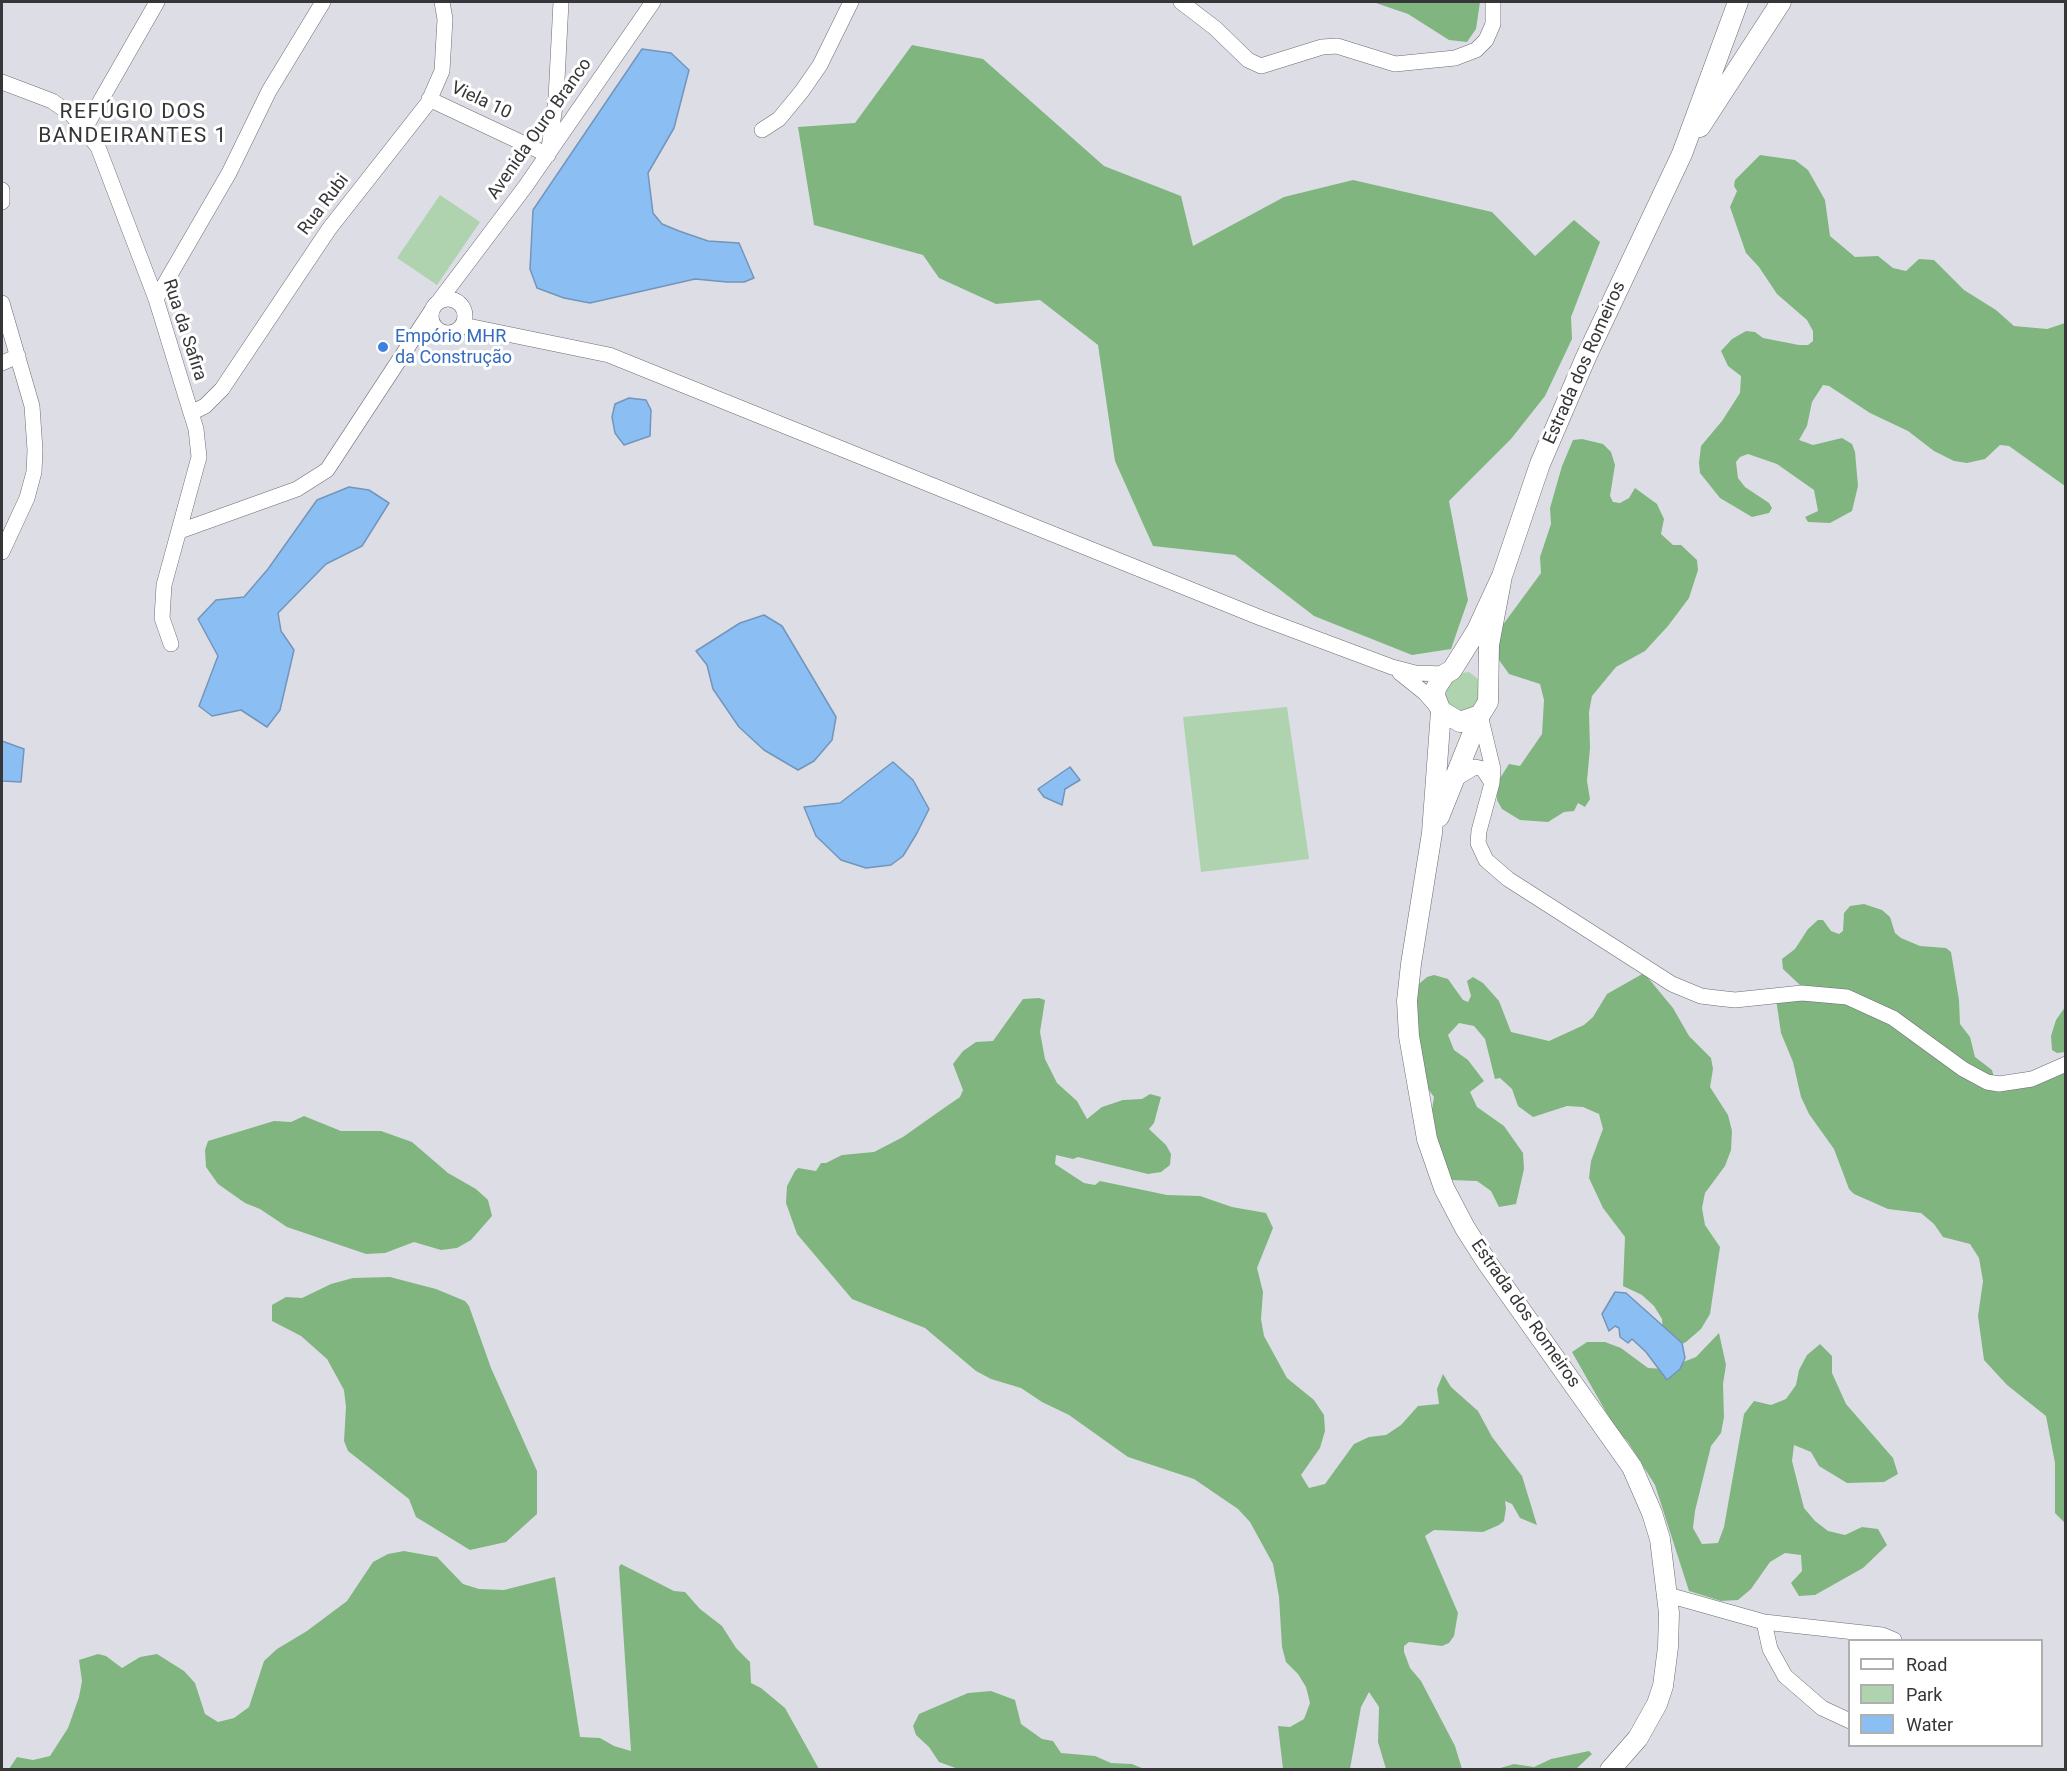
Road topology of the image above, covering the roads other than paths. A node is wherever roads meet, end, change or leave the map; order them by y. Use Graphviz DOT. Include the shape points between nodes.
graph roads {
  1 [pos="157,2"];
  2 [pos="323,2"];
  3 [pos="442,2"];
  4 [pos="561,2"];
  5 [pos="652,2"];
  6 [pos="851,2"];
  7 [pos="1181,2"];
  8 [pos="1493,2"];
  9 [pos="1738,2"];
  10 [pos="1781,2"];
  11 [pos="2,82"];
  12 [pos="429,99"];
  13 [pos="85,128"];
  14 [pos="762,130"];
  15 [pos="548,154"];
  16 [pos="1682,154"];
  17 [pos="2,190"];
  18 [pos="2,202"];
  19 [pos="457,277"];
  20 [pos="156,299"];
  21 [pos="2,303"];
  22 [pos="461,305"];
  23 [pos="435,312"];
  24 [pos="463,325"];
  25 [pos="18,356"];
  26 [pos="2,363"];
  27 [pos="191,413"];
  28 [pos="180,531"];
  29 [pos="2,552"];
  30 [pos="1502,576"];
  31 [pos="171,644"];
  32 [pos="1392,667"];
  33 [pos="1448,672"];
  34 [pos="1487,686"];
  35 [pos="1441,711"];
  36 [pos="1480,715"];
  37 [pos="1455,779"];
  38 [pos="1492,783"];
  39 [pos="1432,833"];
  40 [pos="2066,1064"];
  41 [pos="1668,1595"];
  42 [pos="1764,1622"];
  43 [pos="1890,1639"];
  44 [pos="1848,1720"];
  45 [pos="1610,1770"];
  1 -- 13 [label="street"];
  2 -- 20 [label="street"];
  3 -- 12 [label="street, Rua Rubi" via="442,71"];
  4 -- 15 [label="street" via="556,99"];
  5 -- 15 [label="street, Avenida Ouro Branco"];
  6 -- 14 [label="street" via="820,65 802,91 779,119"];
  7 -- 8 [label="street" via="1248,60 1262,66 1337,46 1395,64 1455,58 1476,50 1486,40 1493,24"];
  9 -- 16 [label="main road, Estrada dos Romeiros"];
  10 -- 16 [label="main road, Estrada dos Romeiros"];
  11 -- 13 [label="street, Rua da Safira" via="52,102"];
  12 -- 15 [label="street, Viela 10"];
  12 -- 27 [label="street, Rua Rubi" via="329,230 222,388 205,406"];
  13 -- 20 [label="street, Rua da Safira" via="107,166"];
  15 -- 19 [label="street, Avenida Ouro Branco"];
  16 -- 30 [label="main road, Estrada dos Romeiros" via="1540,464"];
  17 -- 18 [label="street"];
  19 -- 22 [label="street" via="455,293"];
  19 -- 23 [label="street, Avenida Ouro Branco"];
  20 -- 27 [label="street, Rua da Safira"];
  21 -- 25 [label="street"];
  22 -- 23 [label="street" via="450,298"];
  22 -- 24 [label="street" via="465,314"];
  23 -- 24 [label="street" via="446,333"];
  23 -- 28 [label="street, Avenida Ouro Branco" via="415,334 339,455 321,476 297,489"];
  24 -- 32 [label="street" via="609,355"];
  25 -- 26 [label="street"];
  25 -- 29 [label="street" via="32,406 35,462 27,498"];
  27 -- 28 [label="street, Rua da Safira" via="199,457"];
  28 -- 31 [label="street, Rua da Safira" via="162,601 165,634"];
  30 -- 33 [label="main road, Estrada dos Romeiros" via="1477,630"];
  30 -- 34 [label="main road, Estrada dos Romeiros" via="1489,645"];
  32 -- 33 [label="street" via="1415,673"];
  32 -- 35 [label="street" via="1418,686"];
  33 -- 34 [label="main road" via="1460,668 1477,673"];
  33 -- 35 [label="main road, Estrada dos Romeiros" via="1436,688"];
  34 -- 36 [label="main road, Estrada dos Romeiros" via="1488,702"];
  35 -- 36 [label="main road" via="1460,722"];
  35 -- 39 [label="main road, Estrada dos Romeiros"];
  36 -- 37 [label="main road, Estrada dos Romeiros"];
  36 -- 38 [label="street" via="1493,762"];
  37 -- 38 [label="street" via="1475,767 1483,769"];
  37 -- 39 [label="main road, Estrada dos Romeiros"];
  38 -- 40 [label="street" via="1478,843 1486,860 1508,879 1672,984 1701,996 1735,1000 1802,993 1847,997 1893,1018 1962,1069 1987,1082 2023,1081"];
  39 -- 41 [label="main road, Estrada dos Romeiros" via="1407,1001 1413,1069 1427,1138 1444,1188 1465,1228 1632,1467 1660,1539"];
  41 -- 42 [label="street"];
  41 -- 45 [label="main road, Estrada dos Romeiros" via="1663,1686 1638,1738"];
  42 -- 43 [label="street"];
  42 -- 44 [label="street" via="1770,1649 1785,1677 1822,1708"];
}
